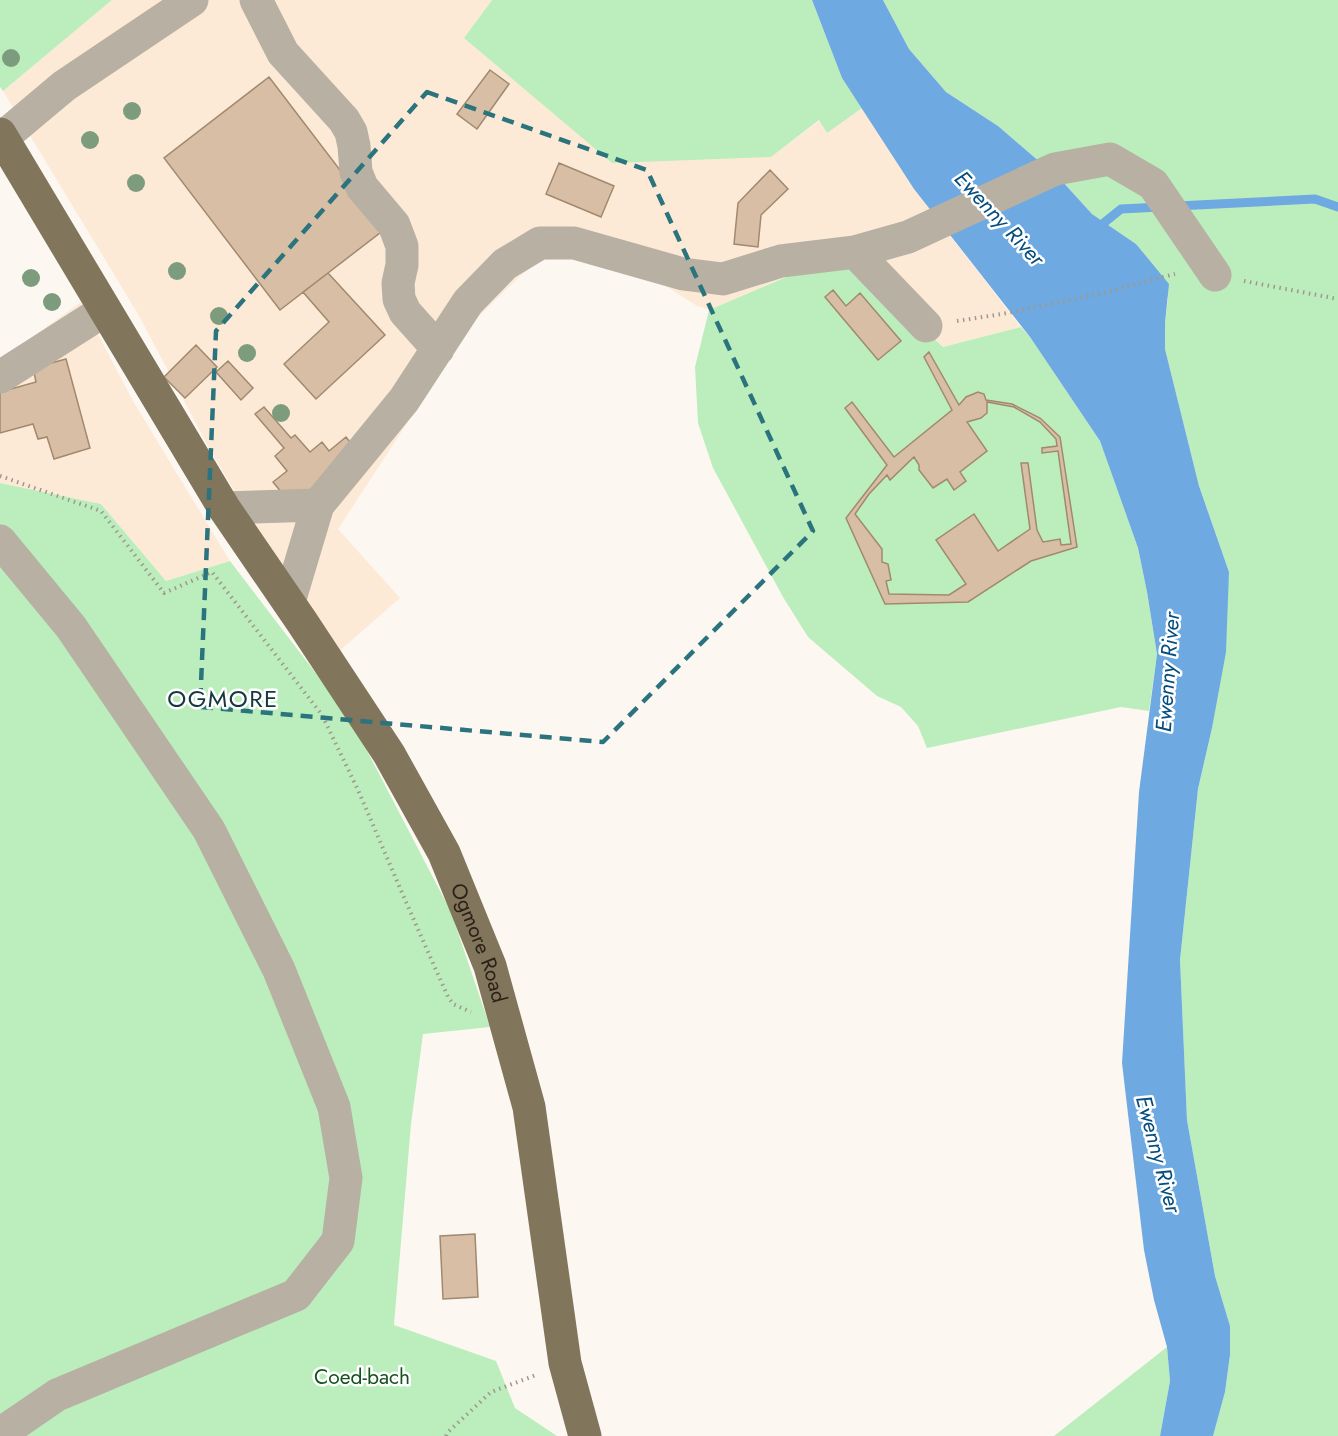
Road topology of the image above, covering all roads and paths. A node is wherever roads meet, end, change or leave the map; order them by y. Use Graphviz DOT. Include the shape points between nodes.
graph roads {
  1 [pos="192,0"];
  2 [pos="256,0"];
  3 [pos="1,136"];
  4 [pos="855,252"];
  5 [pos="1215,275"];
  6 [pos="1157,278"];
  7 [pos="1338,299"];
  8 [pos="105,310"];
  9 [pos="926,326"];
  10 [pos="438,349"];
  11 [pos="0,377"];
  12 [pos="0,476"];
  13 [pos="318,505"];
  14 [pos="224,508"];
  15 [pos="0,541"];
  16 [pos="289,602"];
  17 [pos="506,1024"];
  18 [pos="565,1363"];
  19 [pos="0,1434"];
  20 [pos="446,1436"];
  21 [pos="585,1436"];
  1 -- 3 [label="street" via="64,87"];
  2 -- 10 [label="street" via="283,53 351,132 362,187 394,225 402,246 399,299 405,312"];
  3 -- 8 [label="main road, Ogmore Road"];
  4 -- 5 [label="street" via="908,237 1055,169 1110,159 1153,184"];
  4 -- 9 [label="street"];
  4 -- 10 [label="street" via="782,261 723,279 684,274 574,243 540,243 505,264 468,303"];
  5 -- 7 [label="path"];
  6 -- 9 [label="path" via="1002,315"];
  8 -- 11 [label="street"];
  8 -- 14 [label="main road, Ogmore Road"];
  10 -- 13 [label="street" via="404,400"];
  12 -- 17 [label="path" via="101,511 164,592 212,572 322,715 448,997 458,1007"];
  13 -- 14 [label="street"];
  13 -- 16 [label="street"];
  14 -- 16 [label="main road, Ogmore Road"];
  15 -- 19 [label="street" via="71,627 209,830 279,970 334,1107 346,1178 338,1241 296,1295 57,1395"];
  16 -- 17 [label="main road, Ogmore Road" via="389,754 444,853 490,966"];
  17 -- 18 [label="main road, Ogmore Road" via="529,1107"];
  18 -- 20 [label="path" via="491,1392"];
  18 -- 21 [label="main road, Ogmore Road"];
}
